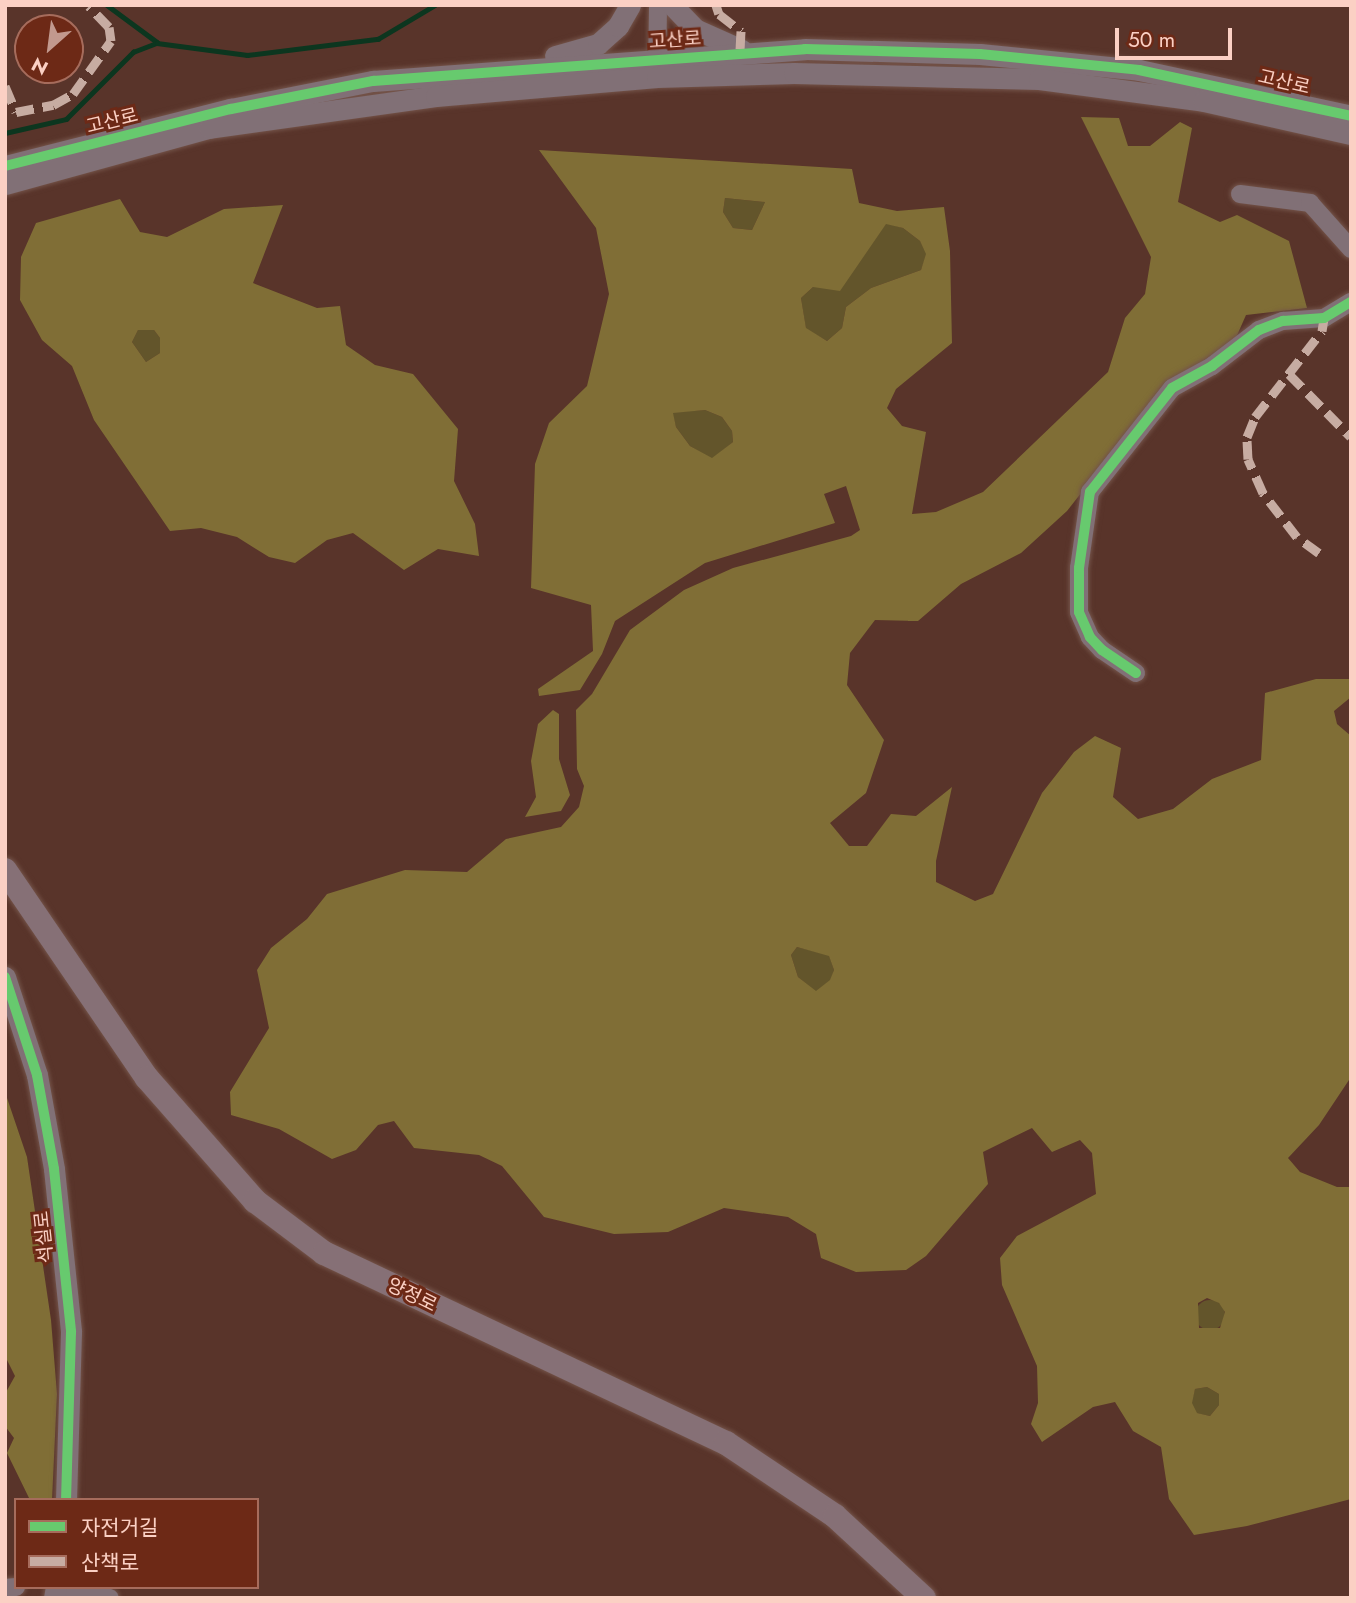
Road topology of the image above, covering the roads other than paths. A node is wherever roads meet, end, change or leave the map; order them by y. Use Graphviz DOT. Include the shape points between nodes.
graph roads {
  1 [pos="630,5"];
  2 [pos="658,5"];
  3 [pos="672,5"];
  4 [pos="751,52"];
  5 [pos="657,68"];
  6 [pos="509,69"];
  7 [pos="1351,116"];
  8 [pos="1351,134"];
  9 [pos="5,166"];
  10 [pos="5,184"];
  11 [pos="1240,194"];
  12 [pos="1351,249"];
  13 [pos="1351,302"];
  14 [pos="1136,673"];
  15 [pos="5,871"];
  16 [pos="5,977"];
  17 [pos="66,1498"];
  18 [pos="74,1589"];
  19 [pos="110,1598"];
  20 [pos="924,1598"];
  1 -- 6 [label="street" via="618,26 598,44"];
  2 -- 5 [label="street"];
  3 -- 4 [label="street" via="695,29"];
  4 -- 5 [label="street, 고산로"];
  4 -- 7 [label="street, 고산로" via="980,54 1139,70"];
  5 -- 6 [label="street, 고산로"];
  5 -- 8 [label="street, 고산로" via="1039,79 1204,101"];
  5 -- 10 [label="street, 고산로" via="209,128"];
  6 -- 9 [label="street, 고산로" via="373,80 230,109"];
  11 -- 12 [label="street" via="1310,203"];
  13 -- 14 [label="street" via="1324,318 1283,321 1259,330 1212,366 1172,388 1090,492 1079,568 1079,612 1102,650"];
  15 -- 20 [label="main road, 양정로" via="147,1078 255,1201 324,1253 726,1443 835,1516"];
  16 -- 17 [label="street, 석실로" via="37,1075 54,1169 71,1332"];
  18 -- 19 [label="street"];
}
